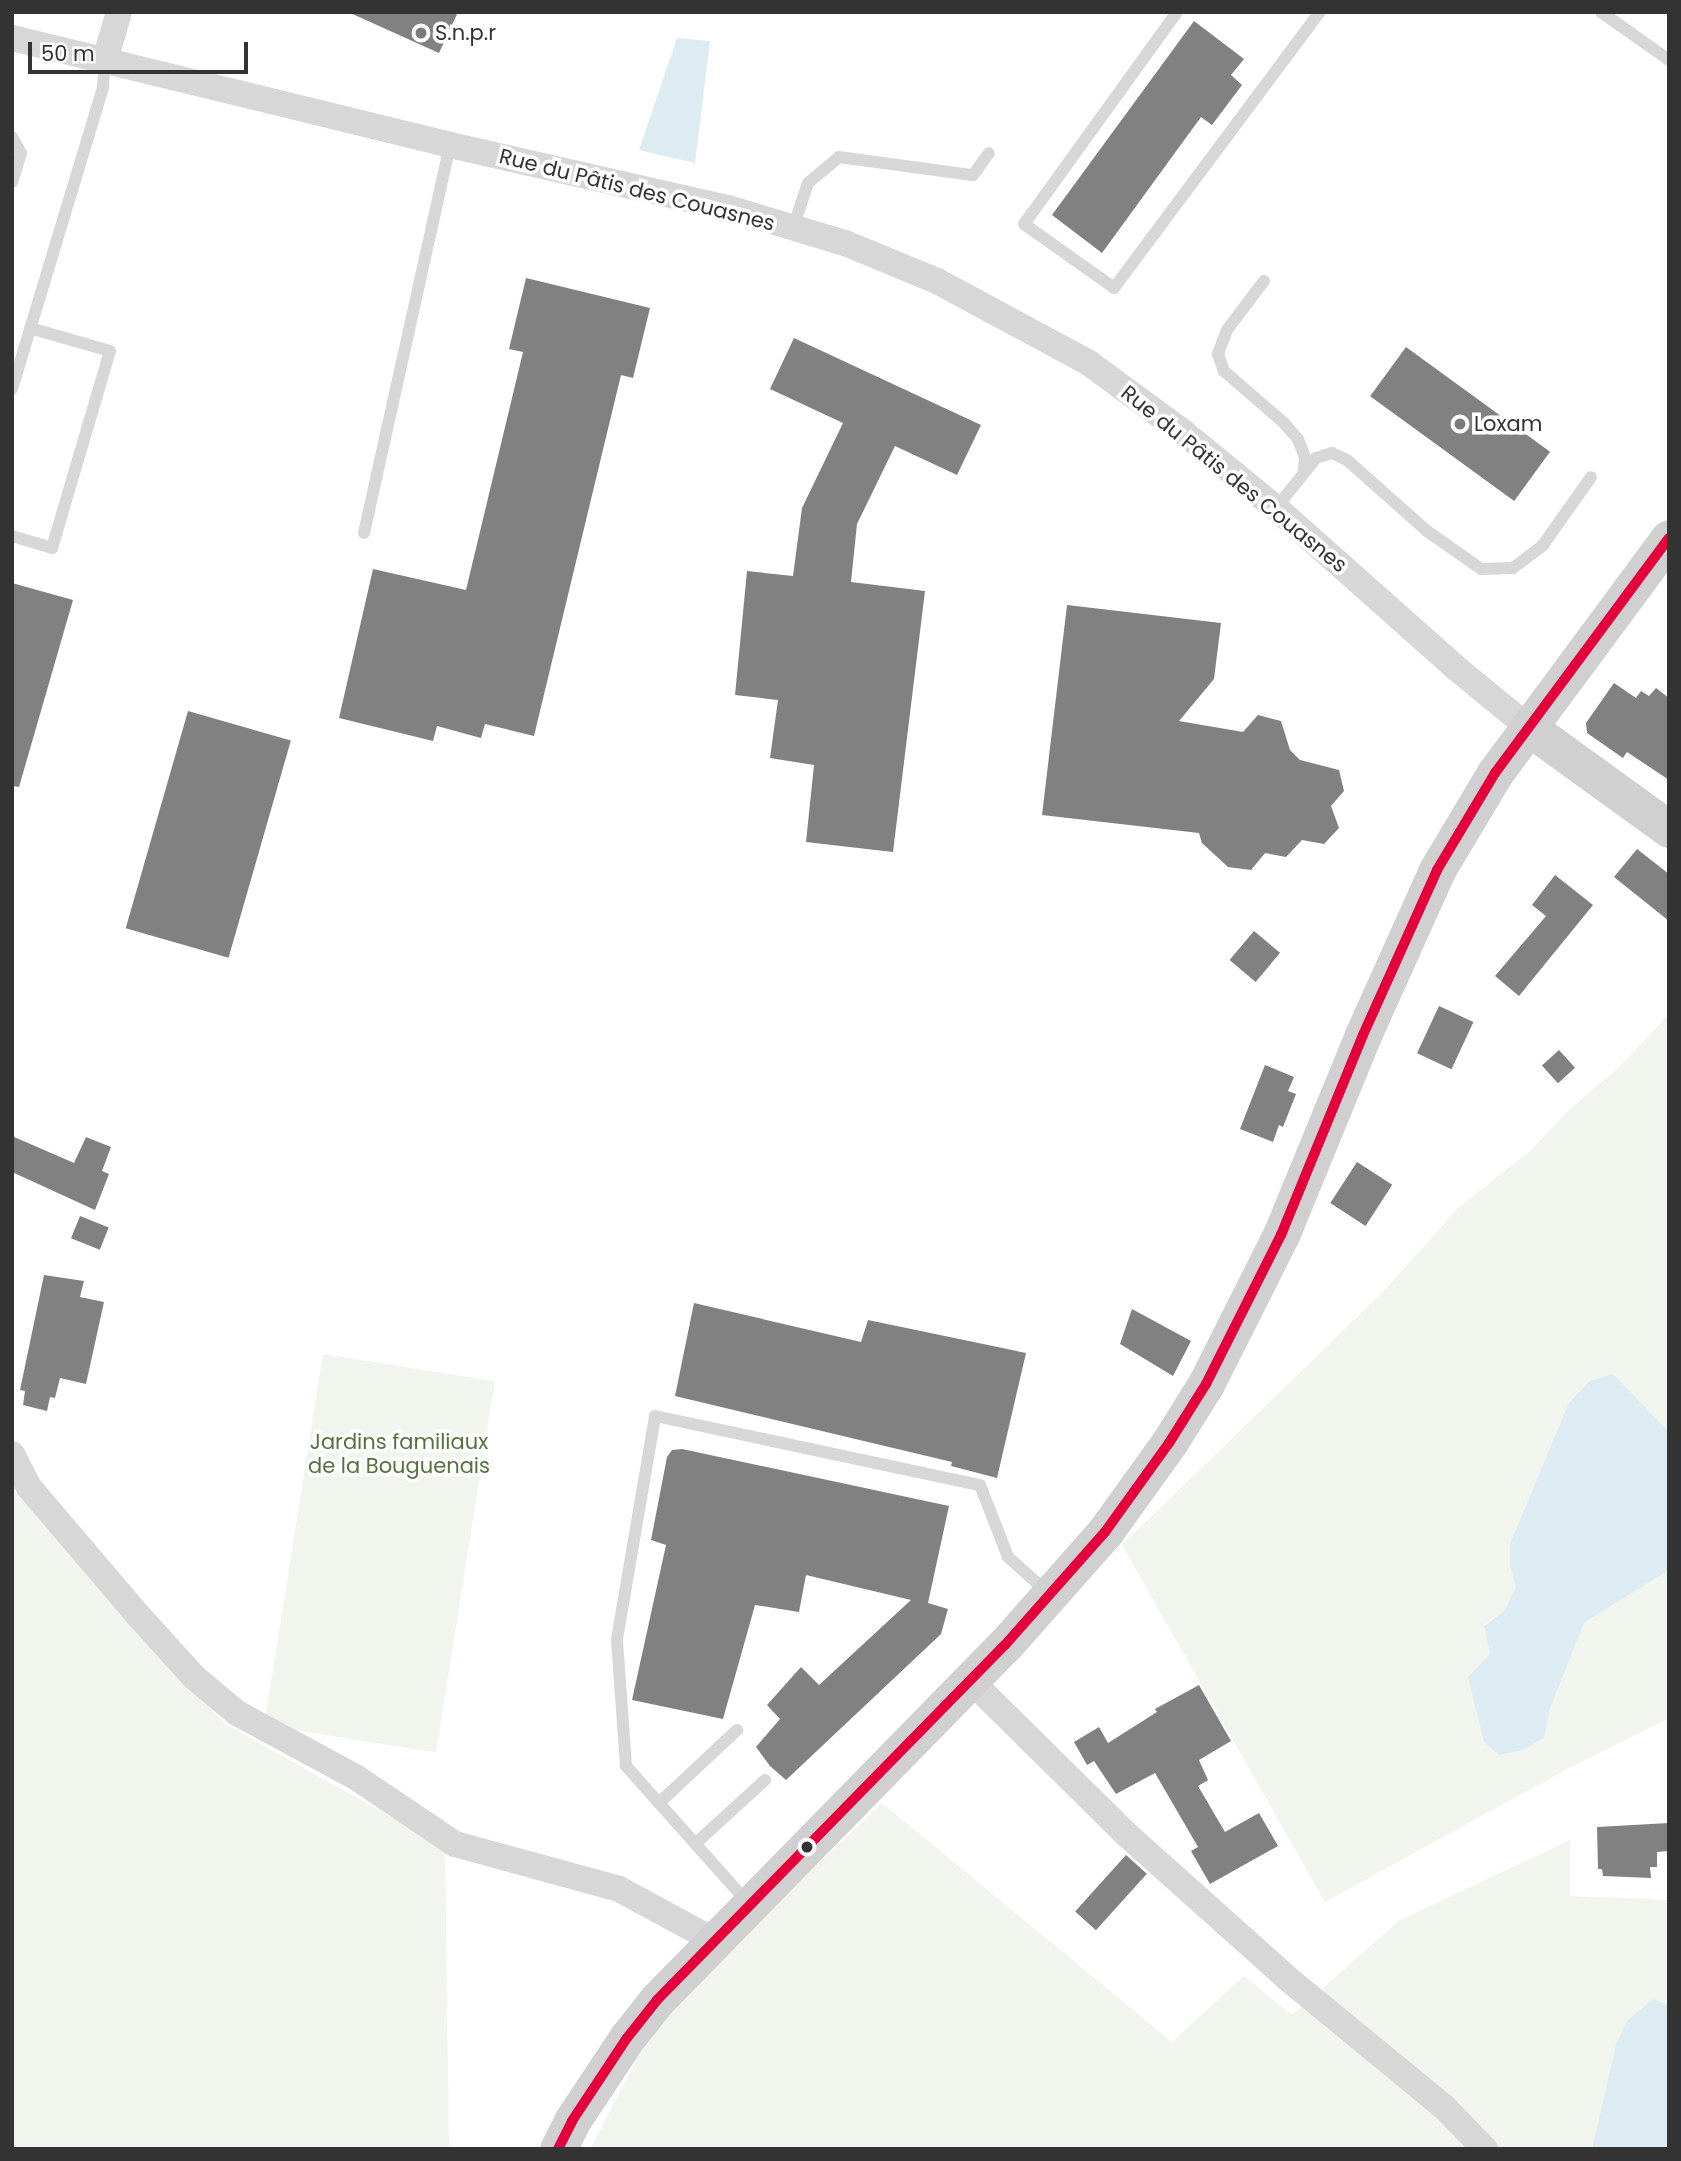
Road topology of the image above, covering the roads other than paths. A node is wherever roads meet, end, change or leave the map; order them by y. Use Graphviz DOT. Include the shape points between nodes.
graph roads {
  1 [pos="119,12"];
  2 [pos="1177,12"];
  3 [pos="1320,12"];
  4 [pos="1601,12"];
  5 [pos="12,38"];
  6 [pos="105,60"];
  7 [pos="1669,60"];
  8 [pos="12,137"];
  9 [pos="450,145"];
  10 [pos="989,153"];
  11 [pos="12,182"];
  12 [pos="793,228"];
  13 [pos="1264,281"];
  14 [pos="30,328"];
  15 [pos="12,389"];
  16 [pos="1304,471"];
  17 [pos="1591,477"];
  18 [pos="1276,508"];
  19 [pos="364,533"];
  20 [pos="12,536"];
  21 [pos="1669,538"];
  22 [pos="1528,727"];
  23 [pos="1669,830"];
  24 [pos="12,1454"];
  25 [pos="1050,1595"];
  26 [pos="971,1681"];
  27 [pos="737,1730"];
  28 [pos="765,1780"];
  29 [pos="659,1803"];
  30 [pos="695,1844"];
  31 [pos="749,1905"];
  32 [pos="715,1941"];
  33 [pos="558,2149"];
  34 [pos="1485,2149"];
  1 -- 6 [label="street"];
  2 -- 3 [label="lane" via="1024,224 1114,289"];
  4 -- 7 [label="lane"];
  5 -- 6 [label="street, Rue du Pâtis des Couasnes"];
  6 -- 9 [label="street, Rue du Pâtis des Couasnes"];
  6 -- 14 [label="lane" via="103,87"];
  8 -- 11 [label="lane" via="21,153"];
  9 -- 12 [label="street, Rue du Pâtis des Couasnes" via="728,208"];
  9 -- 19 [label="lane"];
  10 -- 12 [label="lane" via="973,175 839,157 808,183"];
  12 -- 18 [label="street, Rue du Pâtis des Couasnes" via="856,247 937,281 1088,363"];
  13 -- 16 [label="lane" via="1227,330 1218,354 1224,371 1298,439 1305,457"];
  14 -- 15 [label="lane"];
  14 -- 20 [label="lane" via="110,351 52,548"];
  16 -- 17 [label="lane" via="1322,454 1346,460 1427,531 1481,569 1513,568 1543,545"];
  16 -- 18 [label="lane"];
  18 -- 22 [label="street, Rue du Pâtis des Couasnes"];
  21 -- 22 [label="main road"];
  22 -- 23 [label="main road, Rue du Pâtis des Couasnes"];
  22 -- 25 [label="main road" via="1437,870 1281,1235 1206,1384 1136,1492"];
  24 -- 32 [label="street" via="28,1486 128,1603 194,1676 237,1713 357,1778 455,1844 619,1889"];
  25 -- 26 [label="main road"];
  25 -- 29 [label="lane" via="1008,1556 980,1485 655,1416 617,1639 626,1766"];
  26 -- 31 [label="main road"];
  26 -- 34 [label="street" via="1125,1833 1287,1978 1444,2107"];
  27 -- 29 [label="lane"];
  28 -- 30 [label="lane"];
  29 -- 30 [label="lane"];
  30 -- 31 [label="lane"];
  31 -- 32 [label="main road"];
  32 -- 33 [label="main road" via="627,2038"];
}
